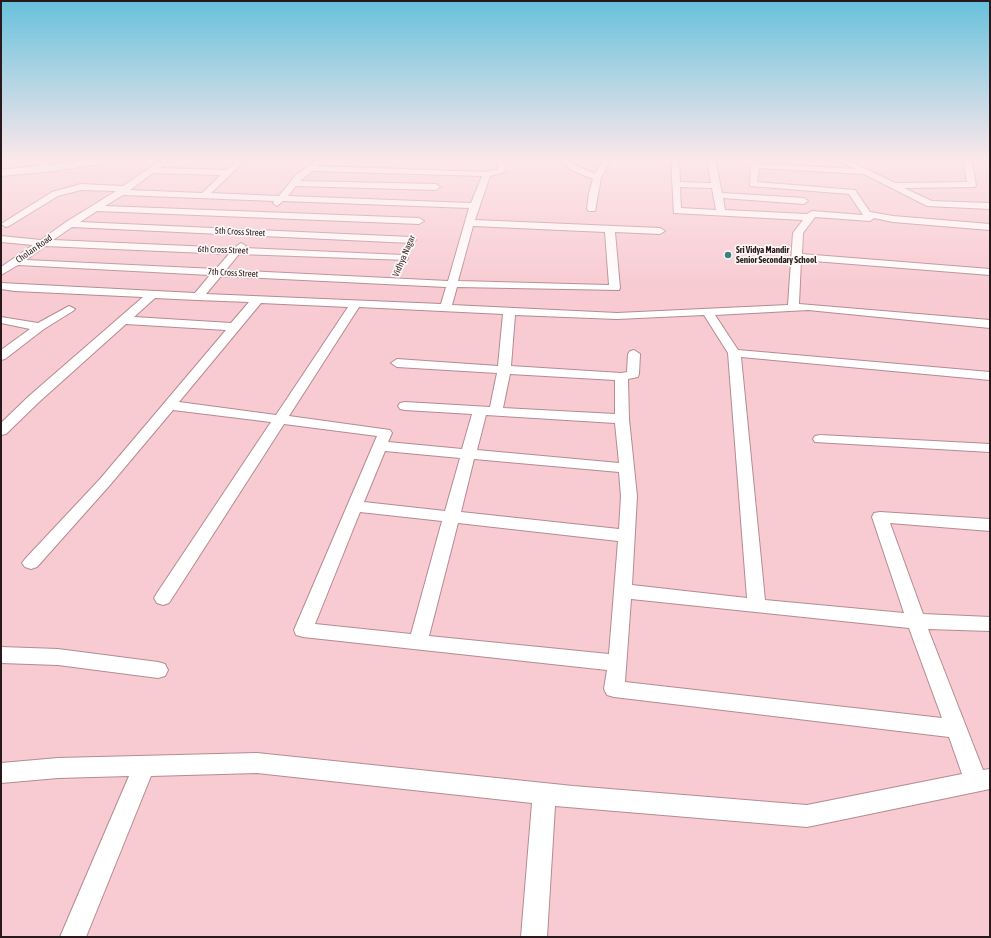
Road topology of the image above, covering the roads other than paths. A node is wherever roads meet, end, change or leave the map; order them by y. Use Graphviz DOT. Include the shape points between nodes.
graph roads {
  1 [pos="40,203"];
  2 [pos="103,203"];
  3 [pos="277,203"];
  4 [pos="396,203"];
  5 [pos="475,203"];
  6 [pos="592,203"];
  7 [pos="677,203"];
  8 [pos="719,203"];
  9 [pos="859,203"];
  10 [pos="928,203"];
  11 [pos="426,204"];
  12 [pos="474,206"];
  13 [pos="990,206"];
  14 [pos="95,208"];
  15 [pos="592,209"];
  16 [pos="721,213"];
  17 [pos="867,214"];
  18 [pos="267,215"];
  19 [pos="809,217"];
  20 [pos="419,221"];
  21 [pos="469,223"];
  22 [pos="70,224"];
  23 [pos="3,225"];
  24 [pos="990,227"];
  25 [pos="610,229"];
  26 [pos="660,231"];
  27 [pos="252,232"];
  28 [pos="1,239"];
  29 [pos="411,240"];
  30 [pos="43,243"];
  31 [pos="236,251"];
  32 [pos="796,257"];
  33 [pos="403,258"];
  34 [pos="14,262"];
  35 [pos="1,272"];
  36 [pos="218,272"];
  37 [pos="990,272"];
  38 [pos="393,281"];
  39 [pos="452,284"];
  40 [pos="1,286"];
  41 [pos="15,288"];
  42 [pos="152,294"];
  43 [pos="1,297"];
  44 [pos="197,297"];
  45 [pos="256,300"];
  46 [pos="356,304"];
  47 [pos="794,308"];
  48 [pos="69,309"];
  49 [pos="446,309"];
  50 [pos="509,312"];
  51 [pos="708,312"];
  52 [pos="1,320"];
  53 [pos="123,320"];
  54 [pos="990,324"];
  55 [pos="40,327"];
  56 [pos="234,327"];
  57 [pos="734,353"];
  58 [pos="634,354"];
  59 [pos="1,356"];
  60 [pos="397,363"];
  61 [pos="504,370"];
  62 [pos="990,376"];
  63 [pos="621,377"];
  64 [pos="169,405"];
  65 [pos="405,406"];
  66 [pos="488,411"];
  67 [pos="622,419"];
  68 [pos="280,420"];
  69 [pos="1,431"];
  70 [pos="820,439"];
  71 [pos="380,446"];
  72 [pos="990,448"];
  73 [pos="468,454"];
  74 [pos="626,468"];
  75 [pos="354,506"];
  76 [pos="451,517"];
  77 [pos="990,526"];
  78 [pos="626,536"];
  79 [pos="31,563"];
  80 [pos="623,591"];
  81 [pos="163,598"];
  82 [pos="757,606"];
  83 [pos="916,620"];
  84 [pos="990,624"];
  85 [pos="418,642"];
  86 [pos="1,655"];
  87 [pos="618,663"];
  88 [pos="158,670"];
  89 [pos="957,730"];
  90 [pos="144,766"];
  91 [pos="1,773"];
  92 [pos="983,781"];
  93 [pos="544,794"];
  94 [pos="73,937"];
  95 [pos="534,937"];
  1 -- 23 [label="street"];
  2 -- 14 [label="street, Cholan Road"];
  3 -- 18 [label="street"];
  4 -- 11 [label="street"];
  5 -- 12 [label="street"];
  6 -- 15 [label="street"];
  7 -- 16 [label="street" via="677,210"];
  8 -- 16 [label="street"];
  9 -- 17 [label="street"];
  10 -- 13 [label="street"];
  11 -- 12 [label="street"];
  11 -- 20 [label="street, Vidhya Nagar"];
  12 -- 21 [label="street"];
  14 -- 18 [label="street"];
  14 -- 22 [label="street, Cholan Road"];
  16 -- 19 [label="street"];
  17 -- 19 [label="street" via="870,218 812,214"];
  17 -- 24 [label="street" via="893,219"];
  18 -- 20 [label="street"];
  18 -- 27 [label="street"];
  19 -- 32 [label="street" via="798,233"];
  20 -- 29 [label="street, Vidhya Nagar"];
  21 -- 25 [label="street"];
  21 -- 39 [label="street"];
  22 -- 27 [label="street, 5th Cross Street"];
  22 -- 30 [label="street, Cholan Road"];
  25 -- 26 [label="street"];
  25 -- 39 [label="street, 7th Cross Street" via="615,288"];
  27 -- 29 [label="street, 5th Cross Street"];
  27 -- 31 [label="street"];
  28 -- 30 [label="street, 6th Cross Street"];
  29 -- 33 [label="street, Vidhya Nagar"];
  30 -- 31 [label="street, 6th Cross Street"];
  30 -- 34 [label="street, Cholan Road"];
  31 -- 33 [label="street, 6th Cross Street"];
  31 -- 36 [label="street"];
  32 -- 37 [label="street"];
  32 -- 47 [label="street"];
  33 -- 38 [label="street, Vidhya Nagar"];
  34 -- 35 [label="street, Cholan Road"];
  34 -- 36 [label="street, 7th Cross Street"];
  36 -- 38 [label="street, 7th Cross Street"];
  36 -- 44 [label="street"];
  38 -- 39 [label="street, 7th Cross Street"];
  39 -- 49 [label="street"];
  40 -- 41 [label="street"];
  41 -- 42 [label="street"];
  41 -- 43 [label="street"];
  42 -- 44 [label="street"];
  42 -- 53 [label="street"];
  44 -- 45 [label="street"];
  45 -- 46 [label="street"];
  45 -- 56 [label="street"];
  46 -- 49 [label="street"];
  46 -- 68 [label="street"];
  47 -- 51 [label="street"];
  47 -- 54 [label="street" via="808,307"];
  48 -- 55 [label="street"];
  49 -- 50 [label="street"];
  50 -- 51 [label="street" via="617,316"];
  50 -- 61 [label="street"];
  51 -- 57 [label="street"];
  52 -- 55 [label="street"];
  53 -- 56 [label="street"];
  53 -- 69 [label="street"];
  55 -- 59 [label="street"];
  56 -- 64 [label="street"];
  57 -- 62 [label="street"];
  57 -- 82 [label="street"];
  58 -- 63 [label="street" via="633,374"];
  60 -- 61 [label="street"];
  61 -- 63 [label="street"];
  61 -- 66 [label="street"];
  63 -- 67 [label="street"];
  64 -- 68 [label="street"];
  64 -- 79 [label="street" via="105,482"];
  65 -- 66 [label="street"];
  66 -- 67 [label="street"];
  66 -- 73 [label="street"];
  67 -- 74 [label="street"];
  68 -- 71 [label="street" via="385,433"];
  68 -- 81 [label="street"];
  70 -- 72 [label="street"];
  71 -- 73 [label="street"];
  71 -- 75 [label="street"];
  73 -- 74 [label="street"];
  73 -- 76 [label="street"];
  74 -- 78 [label="street" via="629,496"];
  75 -- 76 [label="street"];
  75 -- 85 [label="street" via="303,630"];
  76 -- 78 [label="street"];
  76 -- 85 [label="street"];
  77 -- 83 [label="street" via="880,517"];
  78 -- 80 [label="street"];
  80 -- 82 [label="street"];
  80 -- 87 [label="street"];
  82 -- 83 [label="street"];
  83 -- 84 [label="street"];
  83 -- 89 [label="street"];
  85 -- 87 [label="street"];
  86 -- 88 [label="street" via="58,657"];
  87 -- 89 [label="street" via="614,689"];
  89 -- 92 [label="street"];
  90 -- 91 [label="street" via="58,768"];
  90 -- 93 [label="street" via="257,764"];
  90 -- 94 [label="street"];
  92 -- 93 [label="street" via="807,816"];
  93 -- 95 [label="street"];
}
